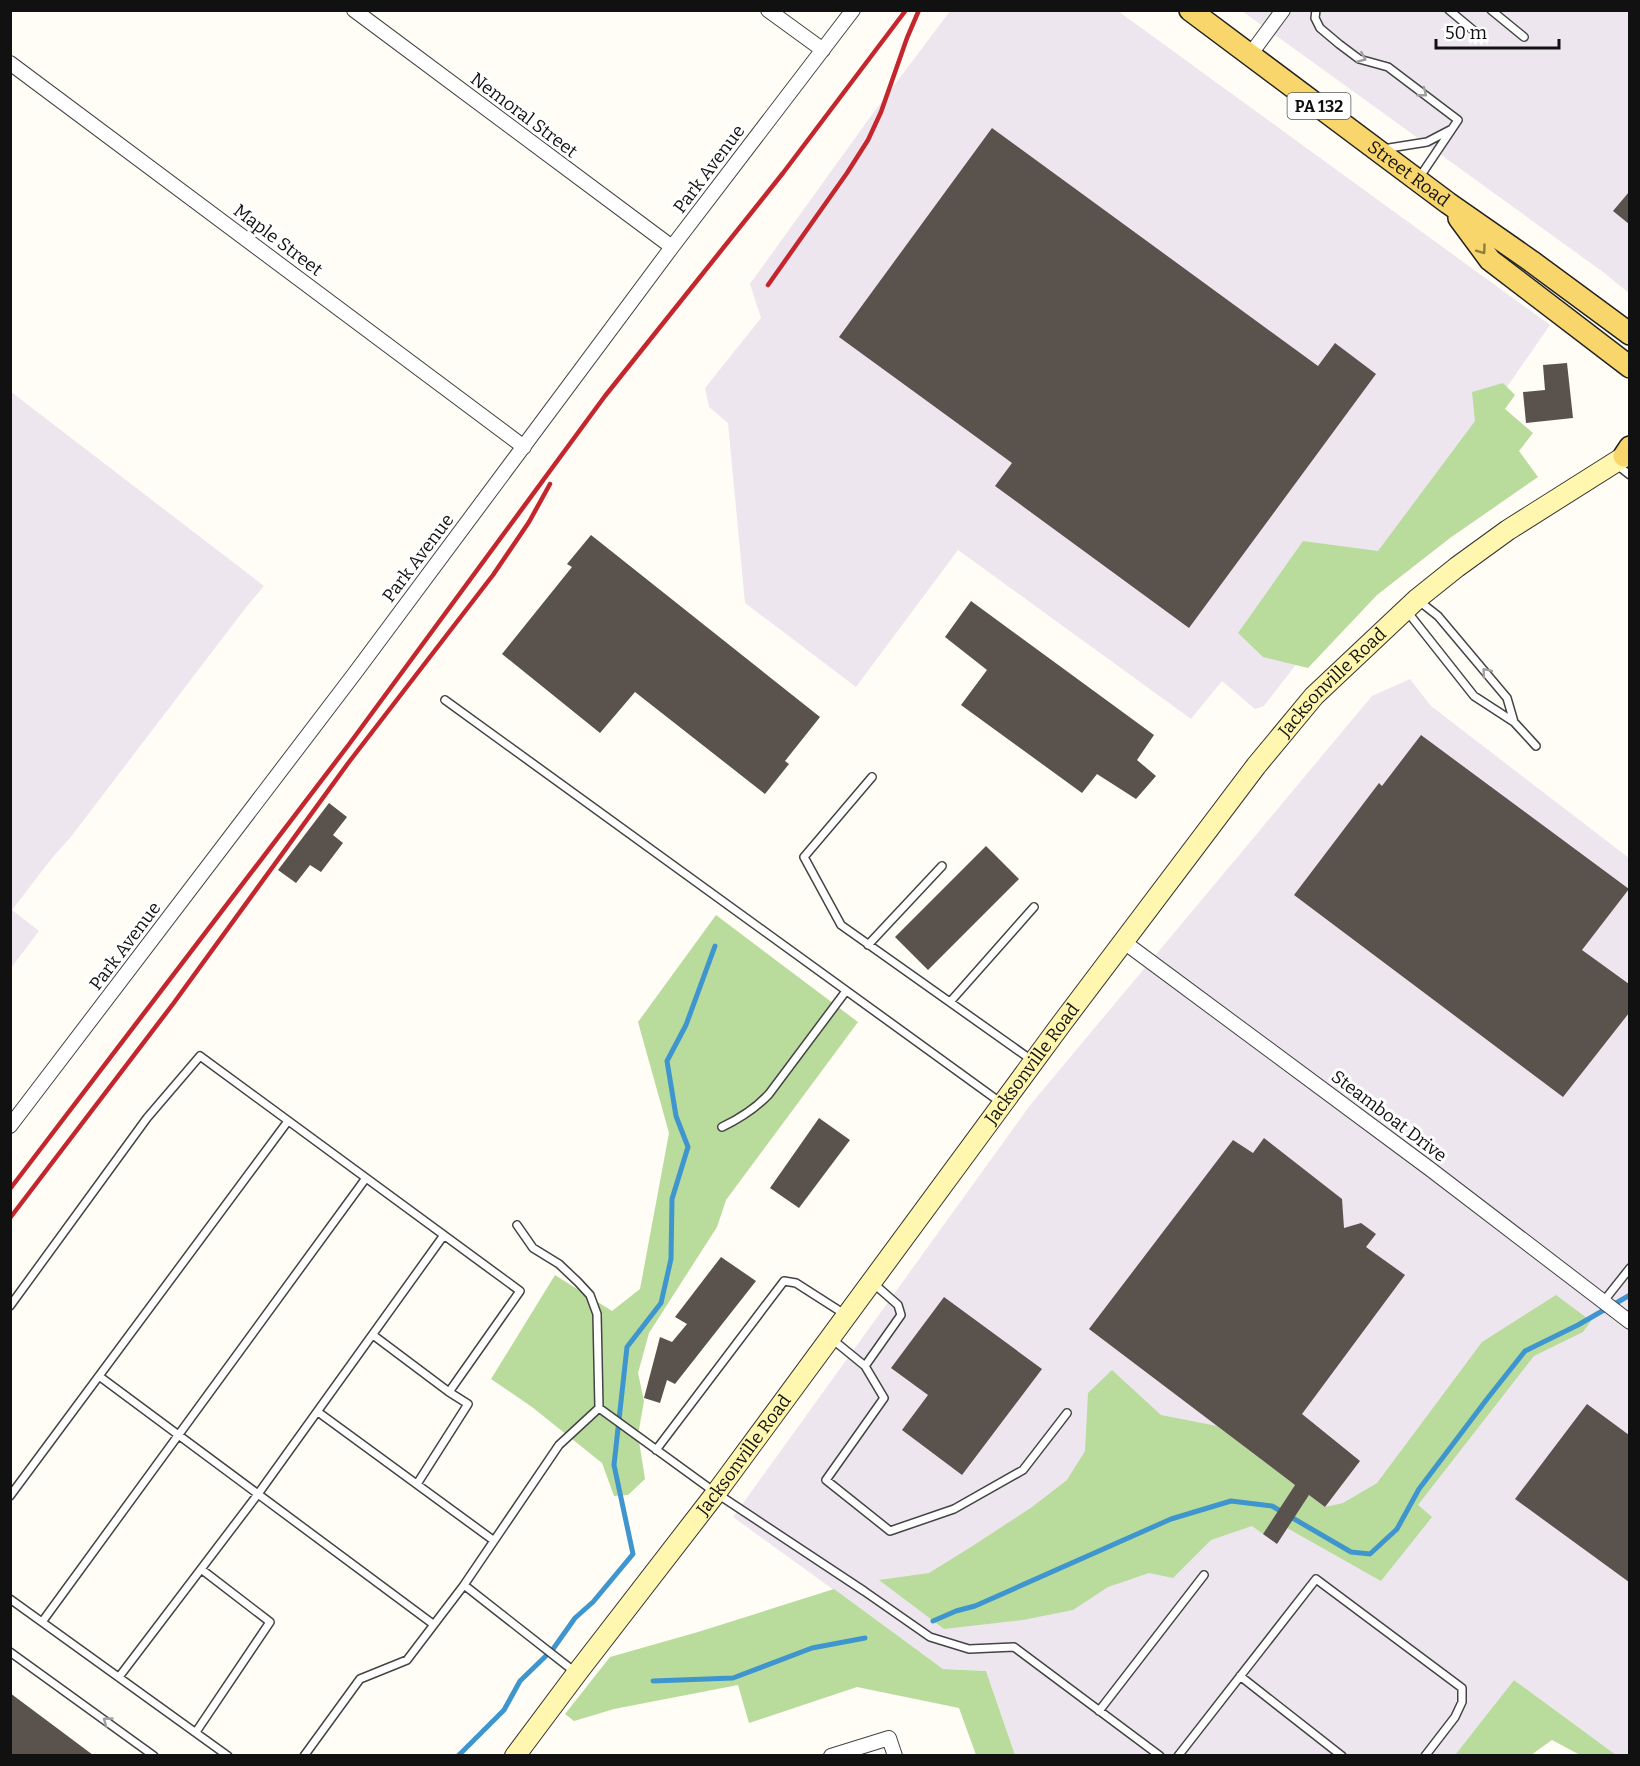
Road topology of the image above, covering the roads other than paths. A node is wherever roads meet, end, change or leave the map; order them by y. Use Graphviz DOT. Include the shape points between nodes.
graph roads {
  1 [pos="354,10"];
  2 [pos="768,10"];
  3 [pos="853,10"];
  4 [pos="1190,10"];
  5 [pos="1283,10"];
  6 [pos="1316,10"];
  7 [pos="1449,10"];
  8 [pos="1491,10"];
  9 [pos="1473,30"];
  10 [pos="1524,37"];
  11 [pos="823,50"];
  12 [pos="1250,55"];
  13 [pos="10,63"];
  14 [pos="1452,128"];
  15 [pos="1377,150"];
  16 [pos="1418,180"];
  17 [pos="1448,203"];
  18 [pos="672,248"];
  19 [pos="1629,334"];
  20 [pos="1629,367"];
  21 [pos="524,447"];
  22 [pos="1625,459"];
  23 [pos="1412,605"];
  24 [pos="446,700"];
  25 [pos="1514,722"];
  26 [pos="1536,746"];
  27 [pos="872,777"];
  28 [pos="942,866"];
  29 [pos="1034,907"];
  30 [pos="1124,942"];
  31 [pos="868,945"];
  32 [pos="846,991"];
  33 [pos="950,1002"];
  34 [pos="1035,1061"];
  35 [pos="1003,1104"];
  36 [pos="288,1121"];
  37 [pos="10,1126"];
  38 [pos="722,1127"];
  39 [pos="366,1178"];
  40 [pos="517,1225"];
  41 [pos="444,1235"];
  42 [pos="1629,1268"];
  43 [pos="871,1282"];
  44 [pos="1604,1302"];
  45 [pos="10,1305"];
  46 [pos="846,1315"];
  47 [pos="1629,1322"];
  48 [pos="373,1335"];
  49 [pos="830,1338"];
  50 [pos="865,1366"];
  51 [pos="99,1376"];
  52 [pos="449,1392"];
  53 [pos="599,1408"];
  54 [pos="318,1412"];
  55 [pos="1067,1413"];
  56 [pos="179,1435"];
  57 [pos="656,1450"];
  58 [pos="417,1484"];
  59 [pos="716,1493"];
  60 [pos="258,1494"];
  61 [pos="10,1496"];
  62 [pos="494,1540"];
  63 [pos="201,1569"];
  64 [pos="1203,1575"];
  65 [pos="464,1585"];
  66 [pos="10,1599"];
  67 [pos="42,1622"];
  68 [pos="433,1624"];
  69 [pos="10,1652"];
  70 [pos="577,1673"];
  71 [pos="1240,1676"];
  72 [pos="119,1677"];
  73 [pos="1099,1711"];
  74 [pos="196,1732"];
  75 [pos="154,1755"];
  76 [pos="228,1755"];
  77 [pos="304,1755"];
  78 [pos="515,1755"];
  79 [pos="831,1755"];
  80 [pos="895,1755"];
  81 [pos="1160,1755"];
  82 [pos="1178,1755"];
  83 [pos="1342,1755"];
  84 [pos="1425,1755"];
  1 -- 18 [label="street, Nemoral Street"];
  2 -- 11 [label="street"];
  3 -- 11 [label="street, Park Avenue"];
  4 -- 12 [label="main road, Street Road / PA 132"];
  5 -- 12 [label="street"];
  6 -- 14 [label="lane, one-way" via="1320,28 1359,59 1388,67 1458,120"];
  7 -- 9 [label="lane"];
  8 -- 10 [label="lane"];
  11 -- 18 [label="street, Park Avenue"];
  12 -- 15 [label="main road, Street Road / PA 132"];
  13 -- 21 [label="street, Maple Street"];
  14 -- 15 [label="lane" via="1426,142"];
  14 -- 16 [label="lane"];
  15 -- 16 [label="main road, Street Road / PA 132"];
  16 -- 17 [label="main road, Street Road / PA 132"];
  17 -- 19 [label="main road, Street Road / PA 132"];
  17 -- 20 [label="main road, one-way" via="1490,260"];
  18 -- 21 [label="street, Park Avenue"];
  21 -- 37 [label="street, Park Avenue"];
  22 -- 23 [label="main road, Jacksonville Road" via="1508,530"];
  23 -- 25 [label="lane" via="1474,696"];
  25 -- 23 [label="lane, one-way" via="1507,698 1438,616"];
  23 -- 30 [label="main road, Jacksonville Road" via="1314,696 1256,766"];
  24 -- 32 [label="lane"];
  25 -- 26 [label="lane"];
  27 -- 31 [label="lane" via="804,857 842,926"];
  28 -- 31 [label="lane"];
  29 -- 33 [label="lane"];
  30 -- 34 [label="main road, Jacksonville Road"];
  30 -- 44 [label="street, Steamboat Drive"];
  31 -- 33 [label="lane"];
  32 -- 35 [label="lane"];
  32 -- 38 [label="lane" via="769,1094 742,1118"];
  33 -- 34 [label="lane"];
  34 -- 35 [label="main road, Jacksonville Road"];
  35 -- 43 [label="main road, Jacksonville Road"];
  36 -- 39 [label="lane"];
  36 -- 45 [label="lane" via="200,1056 147,1118"];
  36 -- 51 [label="lane"];
  39 -- 41 [label="lane"];
  39 -- 56 [label="lane"];
  40 -- 53 [label="lane" via="533,1248 559,1264 590,1295 597,1314"];
  41 -- 48 [label="lane"];
  41 -- 52 [label="lane" via="520,1291"];
  42 -- 44 [label="lane"];
  43 -- 46 [label="main road, Jacksonville Road"];
  43 -- 50 [label="lane" via="898,1305 901,1315"];
  44 -- 47 [label="street, Steamboat Drive"];
  46 -- 49 [label="main road, Jacksonville Road"];
  46 -- 57 [label="lane" via="796,1283 784,1281"];
  48 -- 52 [label="lane"];
  48 -- 54 [label="lane"];
  49 -- 50 [label="lane"];
  49 -- 59 [label="main road, Jacksonville Road"];
  50 -- 55 [label="lane" via="884,1398 826,1480 890,1531 954,1509 1023,1470"];
  51 -- 56 [label="lane"];
  51 -- 61 [label="lane"];
  52 -- 58 [label="lane" via="468,1404"];
  53 -- 57 [label="lane"];
  53 -- 62 [label="lane" via="559,1445"];
  54 -- 58 [label="lane"];
  54 -- 60 [label="lane"];
  56 -- 60 [label="lane"];
  56 -- 67 [label="lane"];
  57 -- 59 [label="lane"];
  58 -- 62 [label="lane"];
  59 -- 70 [label="main road, Jacksonville Road"];
  59 -- 73 [label="lane" via="930,1637 969,1649 1014,1647"];
  60 -- 63 [label="lane"];
  60 -- 68 [label="lane"];
  62 -- 65 [label="lane"];
  63 -- 72 [label="lane"];
  63 -- 74 [label="lane" via="270,1622"];
  64 -- 73 [label="lane"];
  65 -- 68 [label="lane"];
  65 -- 70 [label="lane"];
  66 -- 67 [label="lane"];
  67 -- 72 [label="lane"];
  68 -- 77 [label="lane" via="407,1660 360,1679"];
  75 -- 69 [label="lane, one-way"];
  70 -- 78 [label="main road, Jacksonville Road"];
  71 -- 82 [label="lane"];
  71 -- 83 [label="lane"];
  71 -- 84 [label="lane" via="1316,1579 1462,1688 1462,1702 1455,1717"];
  72 -- 74 [label="lane"];
  73 -- 81 [label="lane"];
  74 -- 76 [label="lane"];
  79 -- 80 [label="street" via="889,1738"];
}
